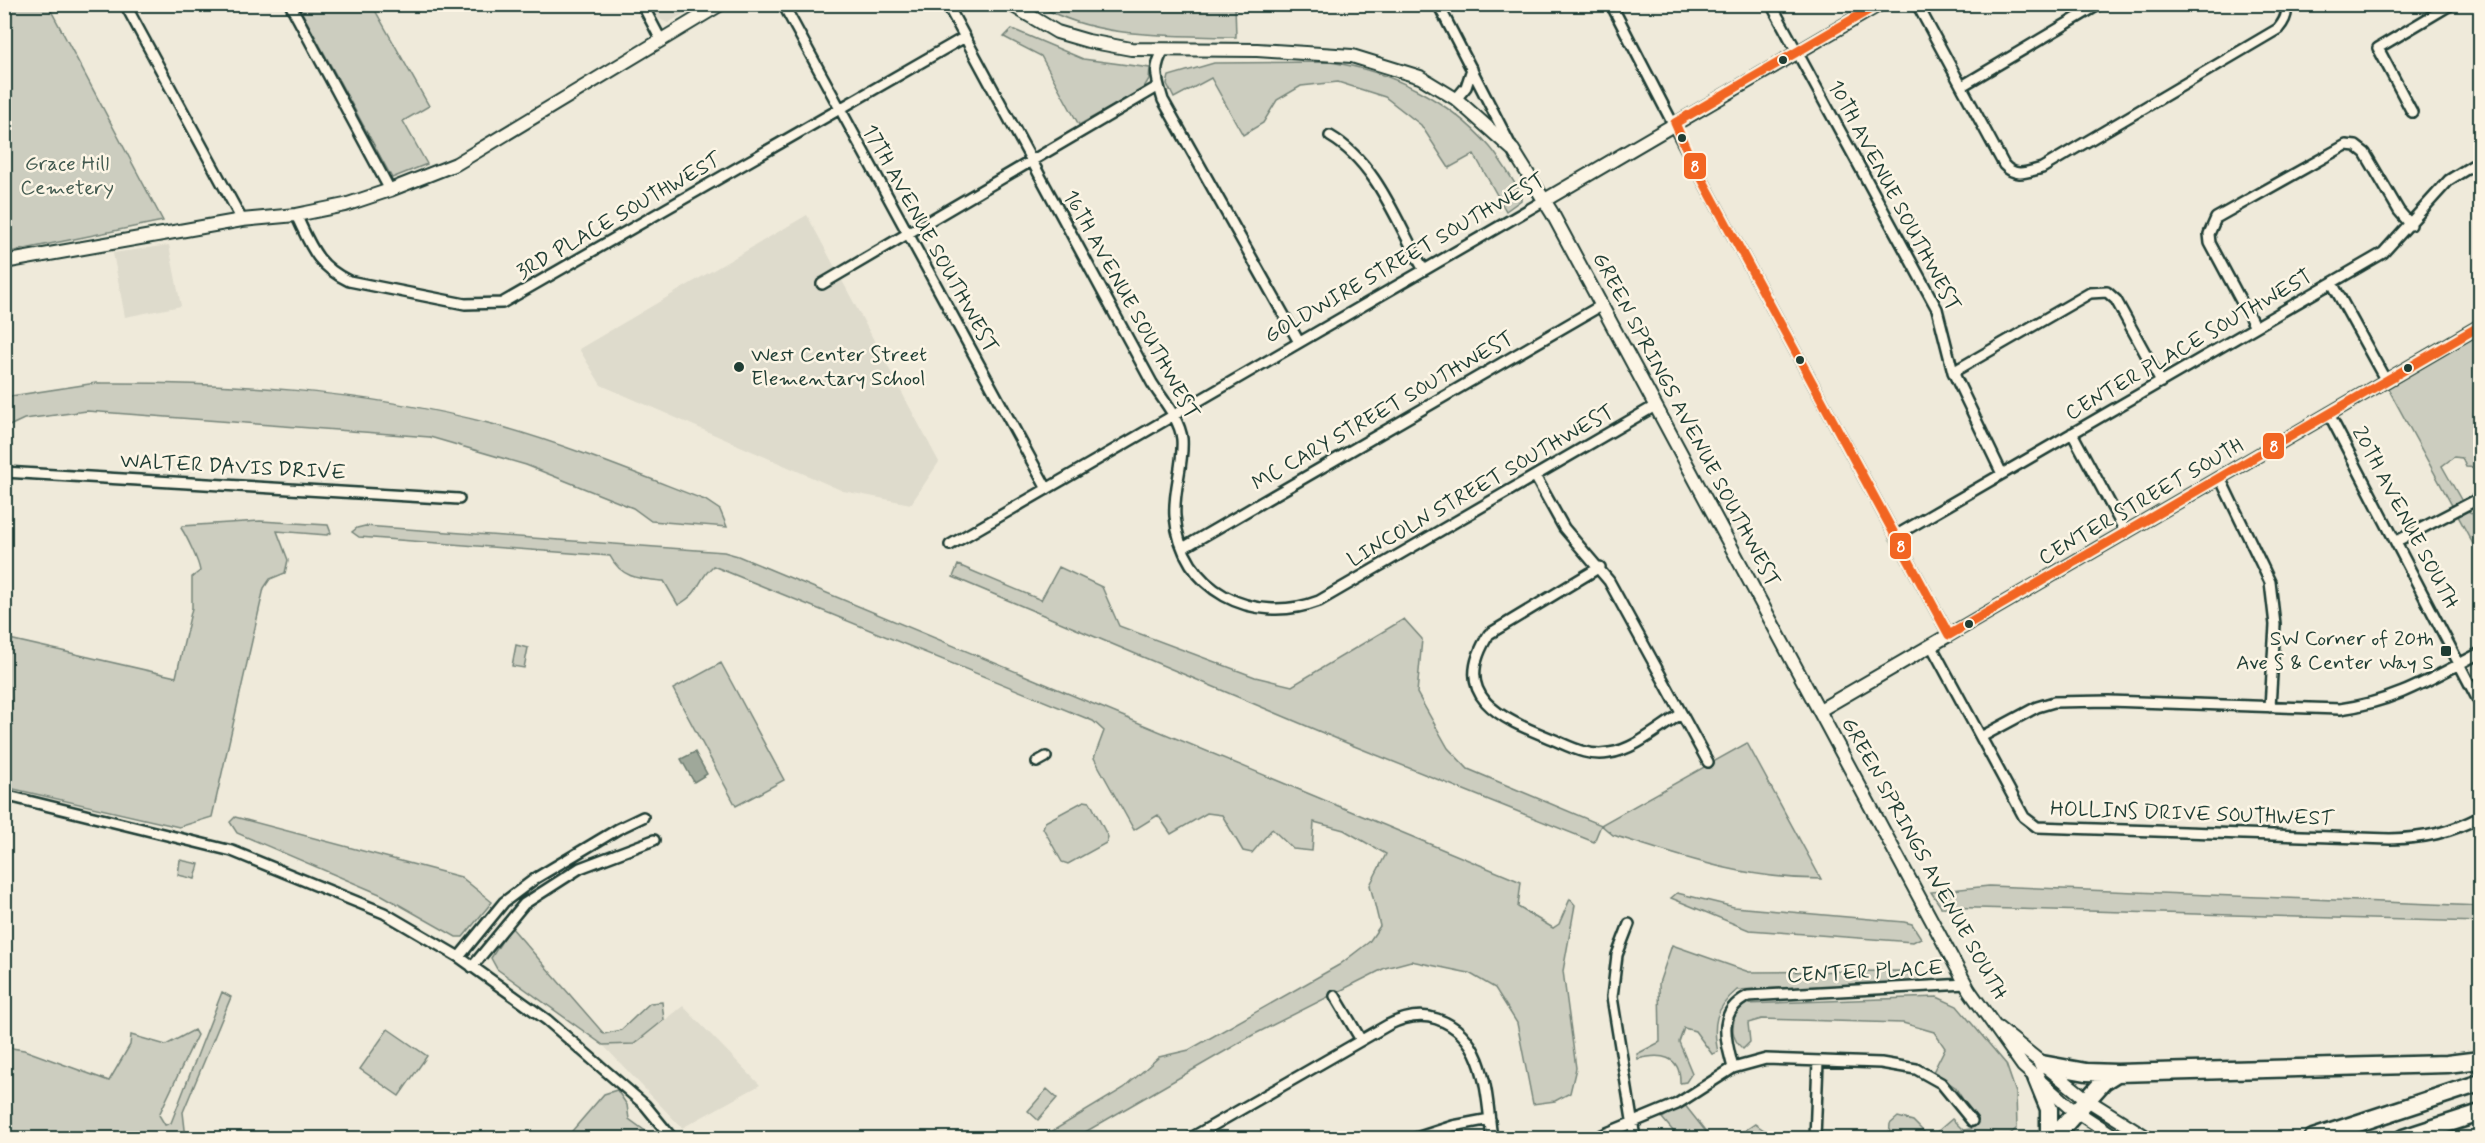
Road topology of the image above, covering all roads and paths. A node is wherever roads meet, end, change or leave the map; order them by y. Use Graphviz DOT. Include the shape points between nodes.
graph roads {
  1 [pos="125,4"];
  2 [pos="290,4"];
  3 [pos="642,4"];
  4 [pos="721,4"];
  5 [pos="783,4"];
  6 [pos="947,4"];
  7 [pos="1010,4"];
  8 [pos="1438,4"];
  9 [pos="1611,4"];
  10 [pos="1771,4"];
  11 [pos="1880,4"];
  12 [pos="1917,4"];
  13 [pos="2100,4"];
  14 [pos="2452,4"];
  15 [pos="2286,7"];
  16 [pos="965,37"];
  17 [pos="661,40"];
  18 [pos="1164,50"];
  19 [pos="1797,52"];
  20 [pos="1472,69"];
  21 [pos="1159,86"];
  22 [pos="1962,86"];
  23 [pos="1456,99"];
  24 [pos="839,108"];
  25 [pos="2412,112"];
  26 [pos="1675,123"];
  27 [pos="1330,136"];
  28 [pos="1513,150"];
  29 [pos="1031,161"];
  30 [pos="2481,161"];
  31 [pos="390,190"];
  32 [pos="1545,200"];
  33 [pos="296,214"];
  34 [pos="242,220"];
  35 [pos="2410,225"];
  36 [pos="907,234"];
  37 [pos="4,262"];
  38 [pos="1424,270"];
  39 [pos="2332,283"];
  40 [pos="822,285"];
  41 [pos="1602,305"];
  42 [pos="2481,326"];
  43 [pos="2255,327"];
  44 [pos="1299,342"];
  45 [pos="1953,372"];
  46 [pos="2386,381"];
  47 [pos="2162,382"];
  48 [pos="1655,406"];
  49 [pos="2329,414"];
  50 [pos="1172,416"];
  51 [pos="2072,433"];
  52 [pos="4,472"];
  53 [pos="2002,474"];
  54 [pos="1535,476"];
  55 [pos="2220,478"];
  56 [pos="1047,489"];
  57 [pos="2481,498"];
  58 [pos="459,499"];
  59 [pos="2126,533"];
  60 [pos="1895,536"];
  61 [pos="2397,542"];
  62 [pos="950,546"];
  63 [pos="1183,548"];
  64 [pos="1600,567"];
  65 [pos="1326,598"];
  66 [pos="1949,635"];
  67 [pos="1931,645"];
  68 [pos="2481,653"];
  69 [pos="2460,664"];
  70 [pos="2481,704"];
  71 [pos="2271,707"];
  72 [pos="1820,710"];
  73 [pos="1681,714"];
  74 [pos="1981,737"];
  75 [pos="1708,762"];
  76 [pos="4,795"];
  77 [pos="2481,817"];
  78 [pos="643,818"];
  79 [pos="654,840"];
  80 [pos="1629,924"];
  81 [pos="459,957"];
  82 [pos="472,967"];
  83 [pos="1966,984"];
  84 [pos="1335,996"];
  85 [pos="1361,1040"];
  86 [pos="2481,1060"];
  87 [pos="1818,1061"];
  88 [pos="1733,1068"];
  89 [pos="2039,1071"];
  90 [pos="2117,1073"];
  91 [pos="2481,1083"];
  92 [pos="2083,1107"];
  93 [pos="2481,1113"];
  94 [pos="1490,1119"];
  95 [pos="1972,1121"];
  96 [pos="1632,1124"];
  97 [pos="2146,1137"];
  98 [pos="672,1138"];
  99 [pos="1191,1138"];
  100 [pos="1416,1138"];
  101 [pos="1492,1138"];
  102 [pos="1595,1138"];
  103 [pos="1635,1138"];
  104 [pos="1815,1138"];
  105 [pos="2051,1138"];
  106 [pos="2117,1138"];
  107 [pos="2313,1138"];
  108 [pos="2403,1138"];
  1 -- 34 [label="street"];
  2 -- 31 [label="street"];
  3 -- 17 [label="street"];
  4 -- 17 [label="main road"];
  5 -- 24 [label="street, 17TH AVENUE SOUTHWEST"];
  6 -- 16 [label="street, 16TH AVENUE SOUTHWEST"];
  7 -- 18 [label="main road, GREEN SPRINGS AVENUE SOUTHWEST" via="1057,32 1088,42"];
  8 -- 20 [label="street, GREEN SPRINGS AVENUE SOUTHWEST"];
  9 -- 26 [label="street"];
  10 -- 19 [label="street, 10TH AVENUE SOUTHWEST"];
  11 -- 19 [label="main road, GOLDWIRE STREET SOUTHWEST"];
  12 -- 22 [label="street"];
  13 -- 22 [label="street"];
  14 -- 25 [label="street" via="2378,48"];
  15 -- 22 [label="street" via="2285,21 2278,29 2042,168 2020,174 2010,172 2004,165"];
  16 -- 24 [label="street, 3RD PLACE SOUTHWEST"];
  16 -- 29 [label="street, 16TH AVENUE SOUTHWEST"];
  17 -- 31 [label="main road" via="456,164"];
  18 -- 21 [label="street" via="1155,72"];
  18 -- 23 [label="main road, GREEN SPRINGS AVENUE SOUTHWEST" via="1352,56 1420,77"];
  19 -- 26 [label="main road, GOLDWIRE STREET SOUTHWEST"];
  19 -- 45 [label="street, 10TH AVENUE SOUTHWEST" via="1937,309"];
  20 -- 23 [label="street" via="1466,87"];
  20 -- 28 [label="street, GREEN SPRINGS AVENUE SOUTHWEST"];
  21 -- 29 [label="street"];
  21 -- 44 [label="street" via="1163,100"];
  23 -- 28 [label="main road, GREEN SPRINGS AVENUE SOUTHWEST"];
  24 -- 33 [label="street, 3RD PLACE SOUTHWEST" via="502,303 465,304 349,281 318,260"];
  24 -- 36 [label="street, 17TH AVENUE SOUTHWEST"];
  26 -- 32 [label="main road, GOLDWIRE STREET SOUTHWEST"];
  26 -- 60 [label="street"];
  27 -- 38 [label="street" via="1368,168"];
  28 -- 32 [label="main road, GREEN SPRINGS AVENUE SOUTHWEST"];
  29 -- 36 [label="street"];
  29 -- 50 [label="street, 16TH AVENUE SOUTHWEST"];
  30 -- 35 [label="street, CENTER PLACE SOUTHWEST" via="2449,180"];
  31 -- 33 [label="main road" via="345,205"];
  32 -- 38 [label="street, GOLDWIRE STREET SOUTHWEST"];
  32 -- 41 [label="main road, GREEN SPRINGS AVENUE SOUTHWEST"];
  33 -- 34 [label="main road"];
  34 -- 37 [label="main road"];
  35 -- 39 [label="street, CENTER PLACE SOUTHWEST" via="2383,253"];
  35 -- 43 [label="street" via="2365,153 2346,145 2216,218 2209,234 2210,243"];
  36 -- 40 [label="street"];
  36 -- 56 [label="street, 17TH AVENUE SOUTHWEST"];
  38 -- 44 [label="street, GOLDWIRE STREET SOUTHWEST"];
  39 -- 43 [label="street, CENTER PLACE SOUTHWEST"];
  39 -- 46 [label="street"];
  41 -- 48 [label="main road, GREEN SPRINGS AVENUE SOUTHWEST"];
  41 -- 63 [label="street, MC CARY STREET SOUTHWEST"];
  42 -- 46 [label="main road, CENTER STREET SOUTH"];
  43 -- 47 [label="street, CENTER PLACE SOUTHWEST"];
  44 -- 50 [label="street, GOLDWIRE STREET SOUTHWEST"];
  45 -- 47 [label="street" via="2090,293 2107,292 2116,300"];
  45 -- 53 [label="street, 10TH AVENUE SOUTHWEST"];
  46 -- 49 [label="main road, CENTER STREET SOUTH"];
  47 -- 51 [label="street, CENTER PLACE SOUTHWEST"];
  48 -- 54 [label="street, LINCOLN STREET SOUTHWEST"];
  48 -- 72 [label="main road, GREEN SPRINGS AVENUE SOUTHWEST"];
  49 -- 55 [label="main road, CENTER STREET SOUTH"];
  49 -- 61 [label="street, 20TH AVENUE SOUTH"];
  50 -- 56 [label="street, GOLDWIRE STREET SOUTHWEST"];
  50 -- 63 [label="street, 16TH AVENUE SOUTHWEST" via="1182,440 1175,514"];
  51 -- 53 [label="street, CENTER PLACE SOUTHWEST"];
  51 -- 59 [label="street"];
  52 -- 58 [label="street, WALTER DAVIS DRIVE"];
  53 -- 60 [label="street, CENTER PLACE SOUTHWEST"];
  54 -- 64 [label="street" via="1564,528"];
  54 -- 65 [label="street, LINCOLN STREET SOUTHWEST"];
  55 -- 59 [label="main road, CENTER STREET SOUTH"];
  55 -- 71 [label="street" via="2270,582 2275,618"];
  56 -- 62 [label="street, GOLDWIRE STREET SOUTHWEST"];
  57 -- 61 [label="street"];
  59 -- 66 [label="main road, CENTER STREET SOUTH"];
  60 -- 66 [label="street"];
  61 -- 69 [label="street, 20TH AVENUE SOUTH"];
  63 -- 65 [label="street, 16TH AVENUE SOUTHWEST" via="1200,576 1238,603 1263,610 1286,610"];
  64 -- 73 [label="street"];
  64 -- 73 [label="street" via="1489,634 1476,665 1482,698 1508,721 1578,751 1592,753 1623,748"];
  66 -- 67 [label="main road, CENTER STREET SOUTH"];
  67 -- 72 [label="main road, CENTER STREET SOUTH"];
  67 -- 74 [label="street, HOLLINS DRIVE SOUTHWEST"];
  68 -- 69 [label="street"];
  69 -- 70 [label="street, 20TH AVENUE SOUTH"];
  69 -- 71 [label="street" via="2401,695 2372,705 2340,709"];
  71 -- 74 [label="street" via="2054,702"];
  72 -- 83 [label="main road, GREEN SPRINGS AVENUE SOUTH"];
  73 -- 75 [label="street"];
  74 -- 77 [label="street, HOLLINS DRIVE SOUTHWEST" via="2024,817 2037,827 2401,839 2424,838"];
  76 -- 81 [label="street" via="232,851 384,914"];
  78 -- 81 [label="street" via="618,829 512,896"];
  79 -- 82 [label="street" via="580,868 524,904"];
  80 -- 96 [label="street" via="1617,955 1612,997"];
  81 -- 82 [label="street"];
  82 -- 98 [label="street" via="547,1020 645,1105"];
  83 -- 88 [label="street, CENTER PLACE" via="1748,996 1733,1006 1724,1032"];
  83 -- 89 [label="main road, GREEN SPRINGS AVENUE SOUTH" via="2005,1044"];
  84 -- 85 [label="street"];
  85 -- 94 [label="street" via="1410,1017 1451,1024 1468,1040 1479,1061"];
  85 -- 99 [label="street"];
  86 -- 90 [label="highway"];
  87 -- 88 [label="street" via="1766,1059"];
  87 -- 95 [label="street" via="1893,1064 1916,1070 1941,1083"];
  87 -- 104 [label="street"];
  88 -- 96 [label="street" via="1677,1104"];
  89 -- 90 [label="highway"];
  89 -- 92 [label="main road, GREEN SPRINGS AVENUE SOUTH"];
  89 -- 105 [label="highway" via="2049,1109"];
  90 -- 92 [label="highway" via="2104,1081"];
  91 -- 107 [label="highway"];
  92 -- 97 [label="main road, GREEN SPRINGS AVENUE SOUTH"];
  92 -- 105 [label="highway"];
  92 -- 106 [label="main road, GREEN SPRINGS AVENUE SOUTH"];
  93 -- 108 [label="highway"];
  94 -- 100 [label="street"];
  94 -- 101 [label="street"];
  96 -- 102 [label="street"];
  96 -- 103 [label="street"];
}
